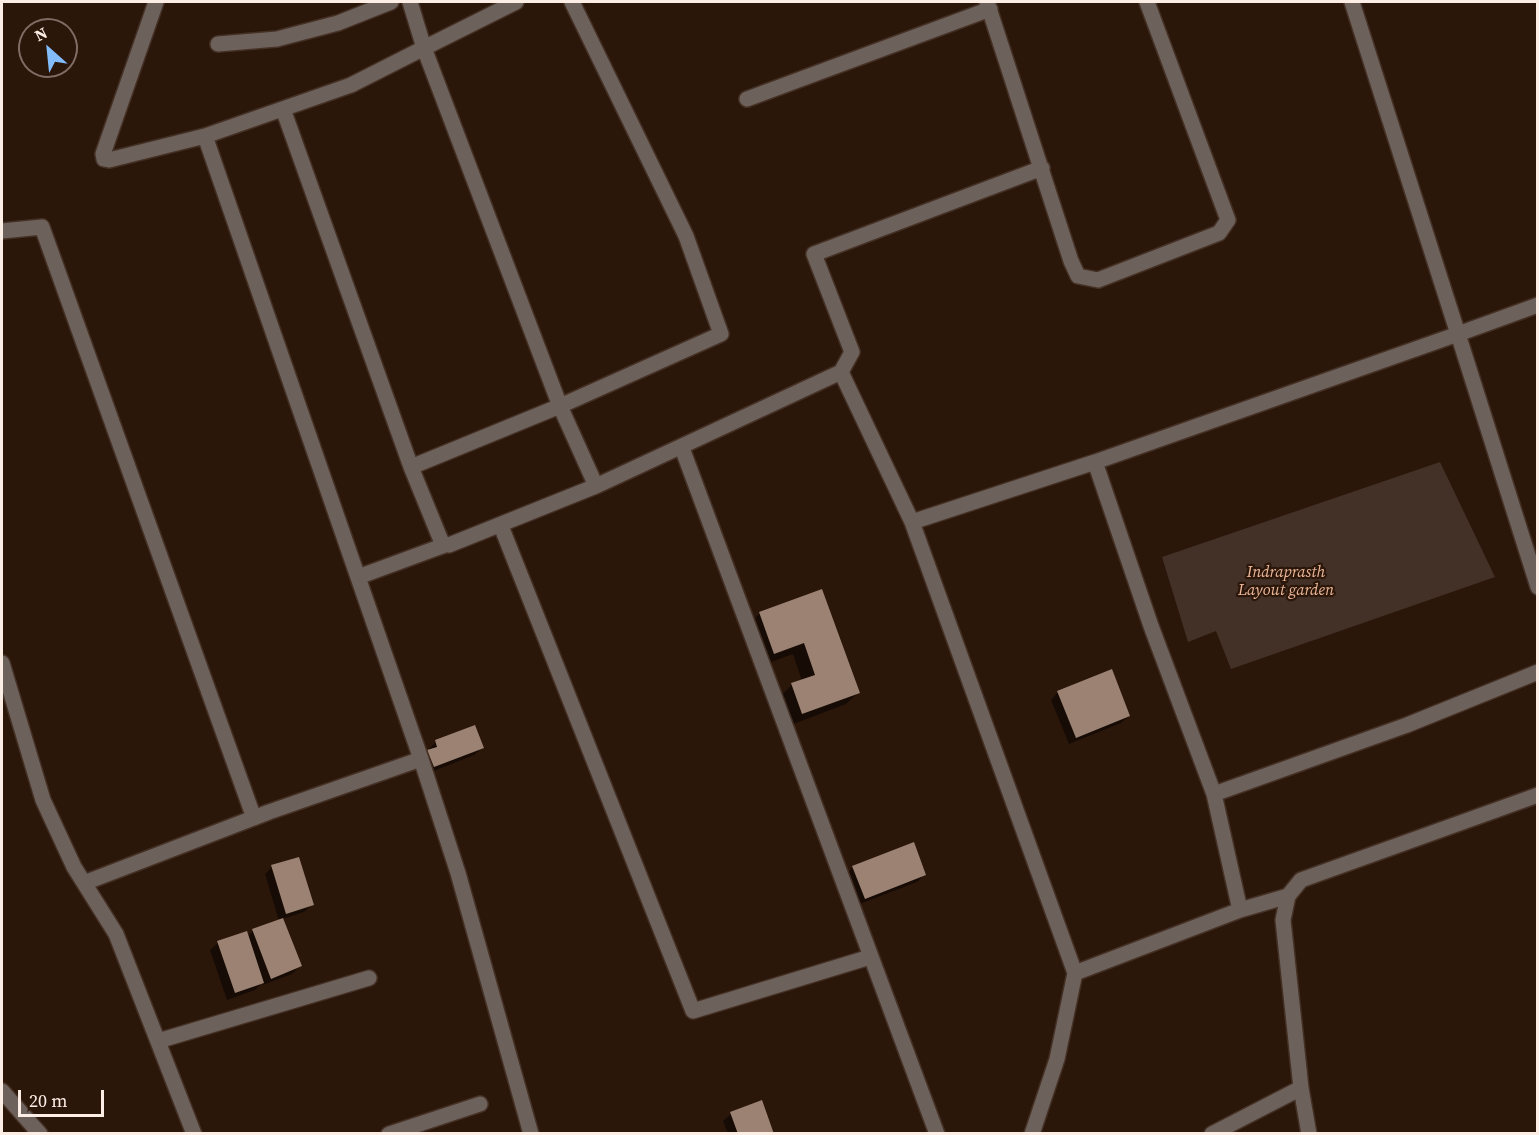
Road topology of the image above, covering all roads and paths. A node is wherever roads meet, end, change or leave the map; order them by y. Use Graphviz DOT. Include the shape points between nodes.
graph roads {
  1 [pos="156,2"];
  2 [pos="391,2"];
  3 [pos="410,2"];
  4 [pos="516,2"];
  5 [pos="573,2"];
  6 [pos="1147,2"];
  7 [pos="1353,2"];
  8 [pos="988,5"];
  9 [pos="219,44"];
  10 [pos="424,48"];
  11 [pos="747,99"];
  12 [pos="283,109"];
  13 [pos="205,136"];
  14 [pos="1042,168"];
  15 [pos="2,231"];
  16 [pos="1538,305"];
  17 [pos="1458,334"];
  18 [pos="841,372"];
  19 [pos="560,406"];
  20 [pos="682,448"];
  21 [pos="1095,462"];
  22 [pos="411,467"];
  23 [pos="596,486"];
  24 [pos="912,522"];
  25 [pos="501,526"];
  26 [pos="445,545"];
  27 [pos="358,577"];
  28 [pos="1538,587"];
  29 [pos="2,663"];
  30 [pos="1538,672"];
  31 [pos="421,759"];
  32 [pos="1214,794"];
  33 [pos="1538,795"];
  34 [pos="254,818"];
  35 [pos="84,883"];
  36 [pos="1288,896"];
  37 [pos="1240,910"];
  38 [pos="870,957"];
  39 [pos="1075,973"];
  40 [pos="369,978"];
  41 [pos="158,1041"];
  42 [pos="1301,1088"];
  43 [pos="2,1091"];
  44 [pos="480,1104"];
  45 [pos="931,1132"];
  46 [pos="40,1134"];
  47 [pos="194,1134"];
  48 [pos="389,1134"];
  49 [pos="531,1134"];
  50 [pos="1032,1134"];
  51 [pos="1212,1134"];
  52 [pos="1309,1134"];
  1 -- 13 [label="street" via="104,159"];
  2 -- 9 [label="street" via="338,23 277,39"];
  3 -- 10 [label="street"];
  4 -- 10 [label="street"];
  5 -- 19 [label="street" via="686,237 721,334"];
  6 -- 14 [label="street" via="1227,211 1225,227 1219,233 1098,280 1087,280 1078,276 1071,261"];
  7 -- 17 [label="street"];
  8 -- 11 [label="street"];
  8 -- 14 [label="street"];
  10 -- 12 [label="street" via="351,85"];
  10 -- 19 [label="street"];
  12 -- 13 [label="street"];
  12 -- 22 [label="street"];
  13 -- 27 [label="street"];
  14 -- 18 [label="street" via="814,254 852,352"];
  15 -- 34 [label="street" via="42,226"];
  16 -- 17 [label="street"];
  17 -- 21 [label="street"];
  17 -- 28 [label="street"];
  18 -- 20 [label="street"];
  18 -- 24 [label="street"];
  19 -- 22 [label="street"];
  19 -- 23 [label="street"];
  20 -- 23 [label="street"];
  20 -- 38 [label="street"];
  21 -- 24 [label="street"];
  21 -- 32 [label="street"];
  22 -- 26 [label="street"];
  23 -- 25 [label="street"];
  24 -- 39 [label="street"];
  25 -- 26 [label="street"];
  25 -- 38 [label="street" via="693,1011"];
  26 -- 27 [label="street"];
  27 -- 31 [label="street"];
  29 -- 35 [label="street" via="43,800"];
  30 -- 32 [label="street"];
  31 -- 34 [label="street"];
  31 -- 49 [label="street" via="458,873"];
  32 -- 37 [label="street"];
  33 -- 36 [label="street" via="1301,880"];
  34 -- 35 [label="street"];
  35 -- 41 [label="street" via="116,934"];
  36 -- 37 [label="street"];
  36 -- 42 [label="street" via="1283,920"];
  37 -- 39 [label="street"];
  38 -- 45 [label="street"];
  39 -- 50 [label="street" via="1057,1059"];
  40 -- 41 [label="street"];
  41 -- 47 [label="street"];
  42 -- 51 [label="street"];
  42 -- 52 [label="street"];
  43 -- 46 [label="street"];
  44 -- 48 [label="street"];
}
